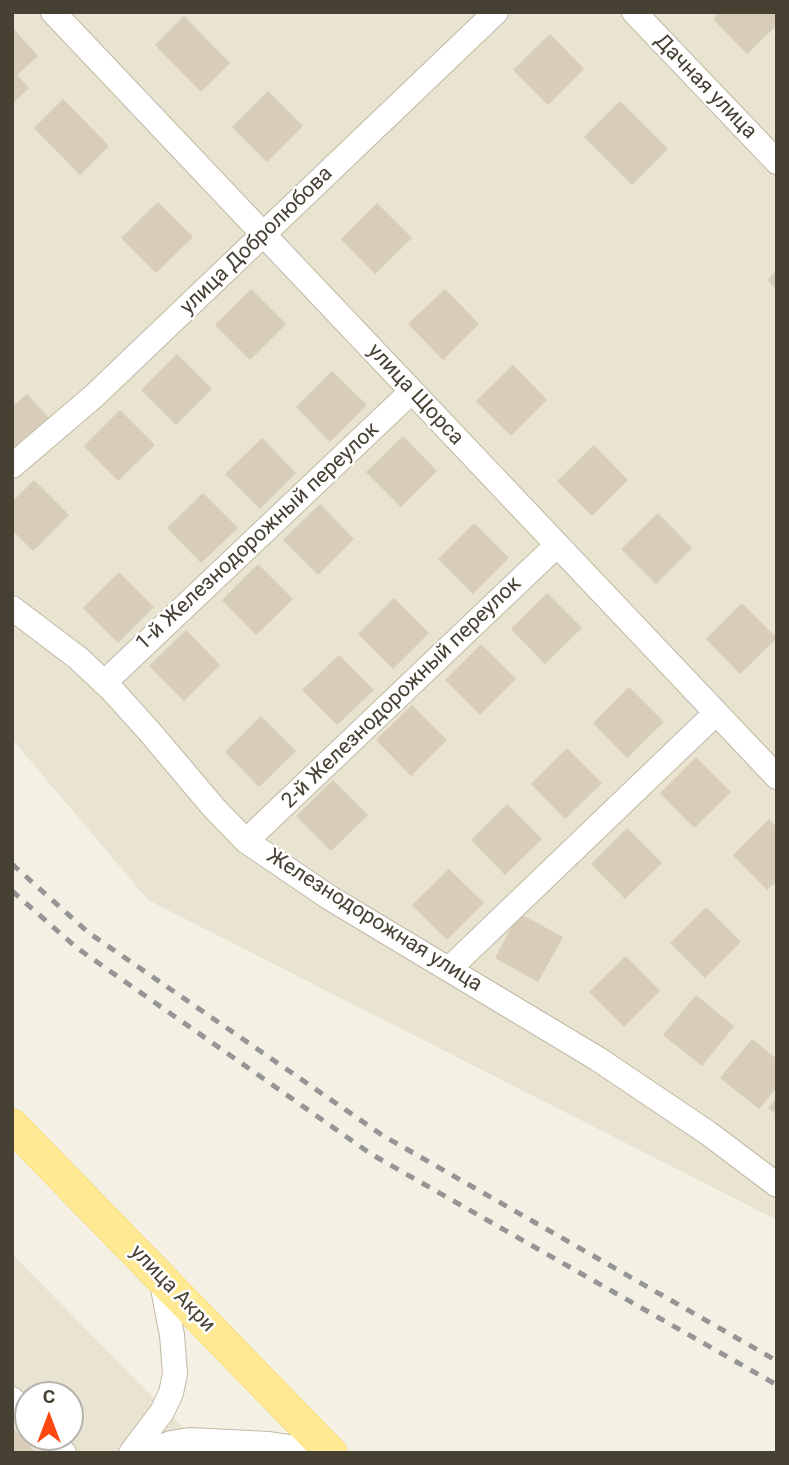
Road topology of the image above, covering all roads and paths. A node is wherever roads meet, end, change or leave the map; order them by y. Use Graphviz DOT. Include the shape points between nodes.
graph roads {
  1 [pos="53,12"];
  2 [pos="496,12"];
  3 [pos="634,12"];
  4 [pos="777,162"];
  5 [pos="264,235"];
  6 [pos="411,391"];
  7 [pos="12,466"];
  8 [pos="557,545"];
  9 [pos="12,608"];
  10 [pos="104,683"];
  11 [pos="716,713"];
  12 [pos="777,777"];
  13 [pos="246,841"];
  14 [pos="449,968"];
  15 [pos="12,1125"];
  16 [pos="777,1185"];
  17 [pos="161,1278"];
  18 [pos="131,1453"];
  19 [pos="144,1453"];
  20 [pos="330,1453"];
  1 -- 5 [label="street, улица Щорса"];
  2 -- 5 [label="street, улица Добролюбова"];
  3 -- 4 [label="street, Дачная улица"];
  5 -- 6 [label="street, улица Щорса"];
  5 -- 7 [label="street, улица Добролюбова" via="94,396"];
  6 -- 8 [label="street, улица Щорса"];
  6 -- 10 [label="street, 1-й Железнодорожный переулок"];
  8 -- 11 [label="street, улица Щорса"];
  8 -- 13 [label="street, 2-й Железнодорожный переулок"];
  9 -- 10 [label="street, Железнодорожная улица"];
  10 -- 13 [label="street, Железнодорожная улица"];
  11 -- 12 [label="street, улица Щорса"];
  11 -- 14 [label="street"];
  13 -- 14 [label="street, Железнодорожная улица" via="330,898"];
  14 -- 16 [label="street, Железнодорожная улица" via="598,1059"];
  15 -- 17 [label="main road, улица Акри"];
  17 -- 18 [label="street" via="175,1374 162,1412"];
  17 -- 20 [label="main road, улица Акри"];
  19 -- 20 [label="street" via="190,1440"];
}
